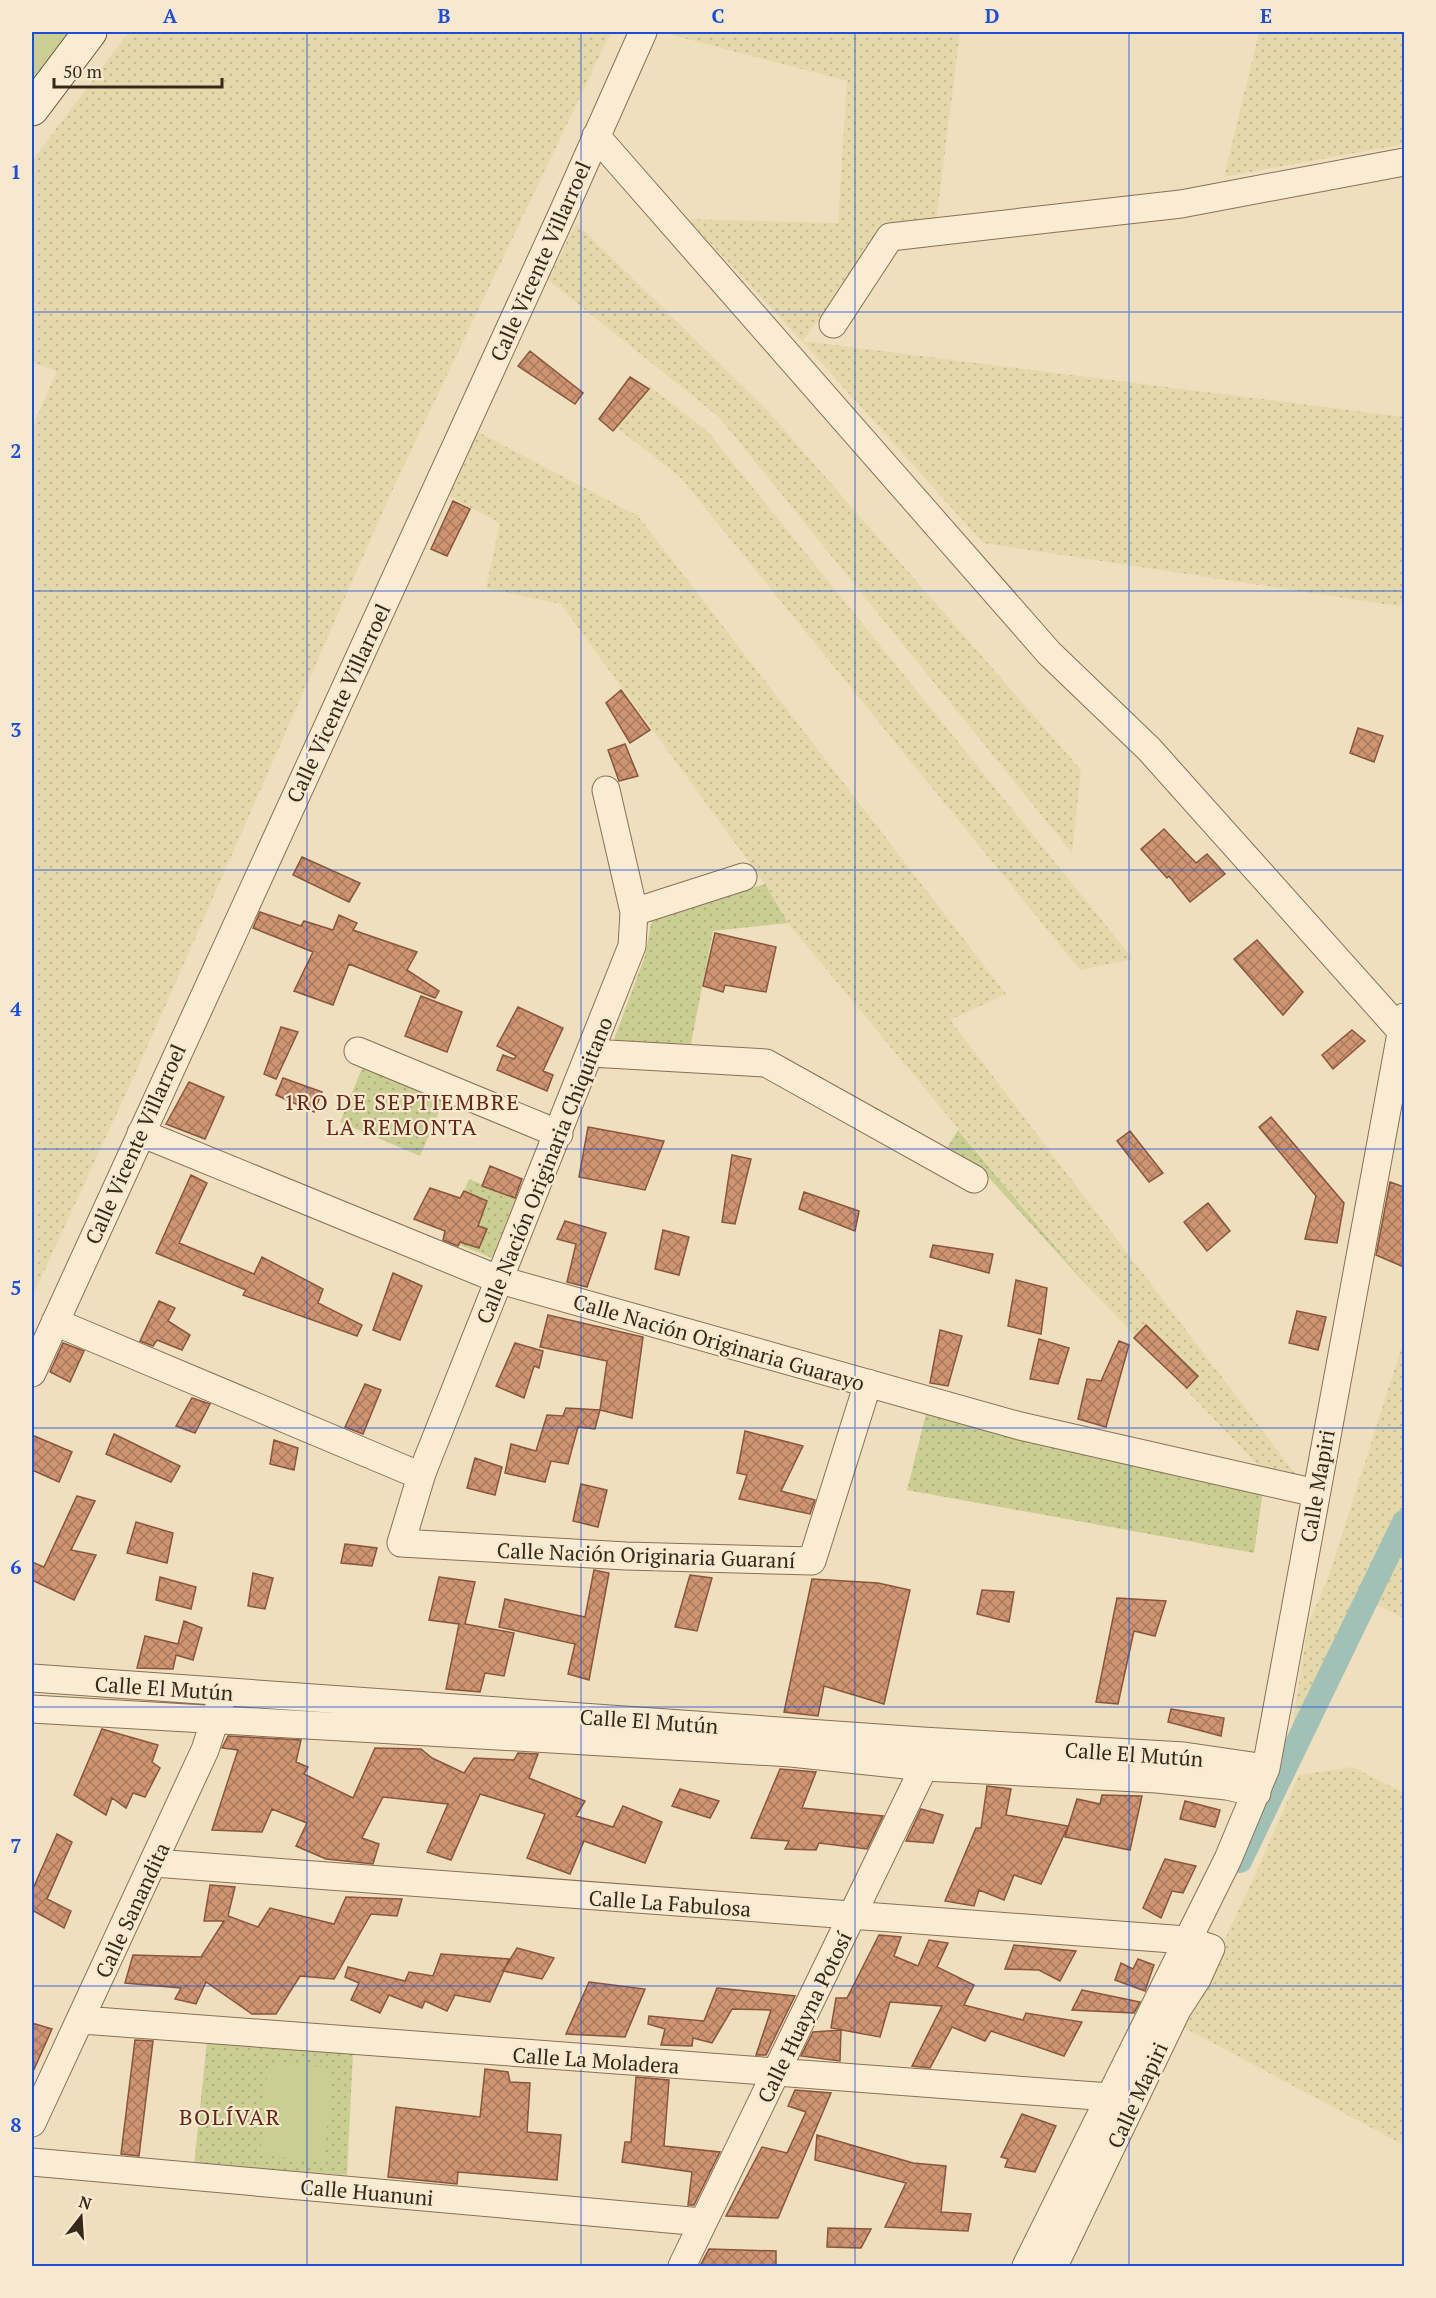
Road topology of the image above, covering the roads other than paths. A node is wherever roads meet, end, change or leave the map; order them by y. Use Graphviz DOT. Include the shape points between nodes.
graph roads {
  1 [pos="90,32"];
  2 [pos="643,32"];
  3 [pos="32,109"];
  4 [pos="596,136"];
  5 [pos="1404,162"];
  6 [pos="833,324"];
  7 [pos="606,790"];
  8 [pos="743,877"];
  9 [pos="634,912"];
  10 [pos="1403,1024"];
  11 [pos="358,1051"];
  12 [pos="591,1053"];
  13 [pos="141,1133"];
  14 [pos="559,1134"];
  15 [pos="974,1179"];
  16 [pos="500,1280"];
  17 [pos="55,1322"];
  18 [pos="32,1373"];
  19 [pos="868,1383"];
  20 [pos="421,1476"];
  21 [pos="1316,1493"];
  22 [pos="401,1543"];
  23 [pos="32,1678"];
  24 [pos="225,1693"];
  25 [pos="32,1709"];
  26 [pos="214,1720"];
  27 [pos="924,1767"];
  28 [pos="1266,1767"];
  29 [pos="1257,1793"];
  30 [pos="154,1863"];
  31 [pos="853,1917"];
  32 [pos="1186,1940"];
  33 [pos="82,2020"];
  34 [pos="775,2073"];
  35 [pos="1110,2097"];
  36 [pos="32,2123"];
  37 [pos="32,2162"];
  38 [pos="702,2222"];
  39 [pos="682,2266"];
  40 [pos="1026,2266"];
  41 [pos="1053,2266"];
  1 -- 3 [label="main road"];
  2 -- 4 [label="street, Calle Vicente Villarroel"];
  4 -- 10 [label="street" via="1049,653 1149,749"];
  4 -- 13 [label="street, Calle Vicente Villarroel"];
  5 -- 6 [label="street" via="1181,204 890,237"];
  7 -- 9 [label="street, Calle Nación Originaria Chiquitano"];
  8 -- 9 [label="street"];
  9 -- 12 [label="street, Calle Nación Originaria Chiquitano" via="632,946"];
  10 -- 21 [label="street, Calle Mapiri"];
  11 -- 14 [label="street"];
  12 -- 14 [label="street, Calle Nación Originaria Chiquitano"];
  12 -- 15 [label="street" via="766,1063"];
  13 -- 16 [label="street, Calle Nación Originaria Guarayo"];
  13 -- 17 [label="street, Calle Vicente Villarroel"];
  14 -- 16 [label="street, Calle Nación Originaria Chiquitano"];
  16 -- 19 [label="street, Calle Nación Originaria Guarayo"];
  16 -- 20 [label="street, Calle Nación Originaria Chiquitano"];
  17 -- 18 [label="street, Calle Vicente Villarroel"];
  17 -- 20 [label="street"];
  19 -- 21 [label="street, Calle Nación Originaria Guarayo" via="1020,1426"];
  19 -- 22 [label="street, Calle Nación Originaria Guaraní" via="812,1562"];
  20 -- 22 [label="street, Calle Nación Originaria Chiquitano"];
  21 -- 28 [label="street, Calle Mapiri"];
  23 -- 24 [label="street, Calle El Mutún"];
  24 -- 26 [label="street, Calle Sanandita"];
  24 -- 28 [label="street, Calle El Mutún" via="1184,1756"];
  25 -- 26 [label="street, Calle El Mutún"];
  26 -- 27 [label="street, Calle El Mutún" via="791,1753"];
  26 -- 30 [label="street, Calle Sanandita" via="205,1750"];
  27 -- 29 [label="street, Calle El Mutún" via="1158,1779"];
  27 -- 31 [label="street, Calle Huayna Potosí"];
  28 -- 29 [label="street, Calle Mapiri"];
  29 -- 32 [label="street, Calle Mapiri"];
  30 -- 31 [label="street, Calle La Fabulosa"];
  30 -- 33 [label="street, Calle Sanandita"];
  31 -- 32 [label="street, Calle La Fabulosa"];
  31 -- 34 [label="street, Calle Huayna Potosí"];
  32 -- 35 [label="street, Calle Mapiri"];
  32 -- 41 [label="street, Calle Mapiri" via="1211,1948"];
  33 -- 34 [label="street, Calle La Moladera"];
  33 -- 36 [label="street, Calle Sanandita"];
  34 -- 35 [label="street, Calle La Moladera"];
  34 -- 38 [label="street, Calle Huayna Potosí"];
  35 -- 40 [label="street, Calle Mapiri"];
  37 -- 38 [label="street, Calle Huanuni"];
  38 -- 39 [label="street, Calle Huayna Potosí"];
}
